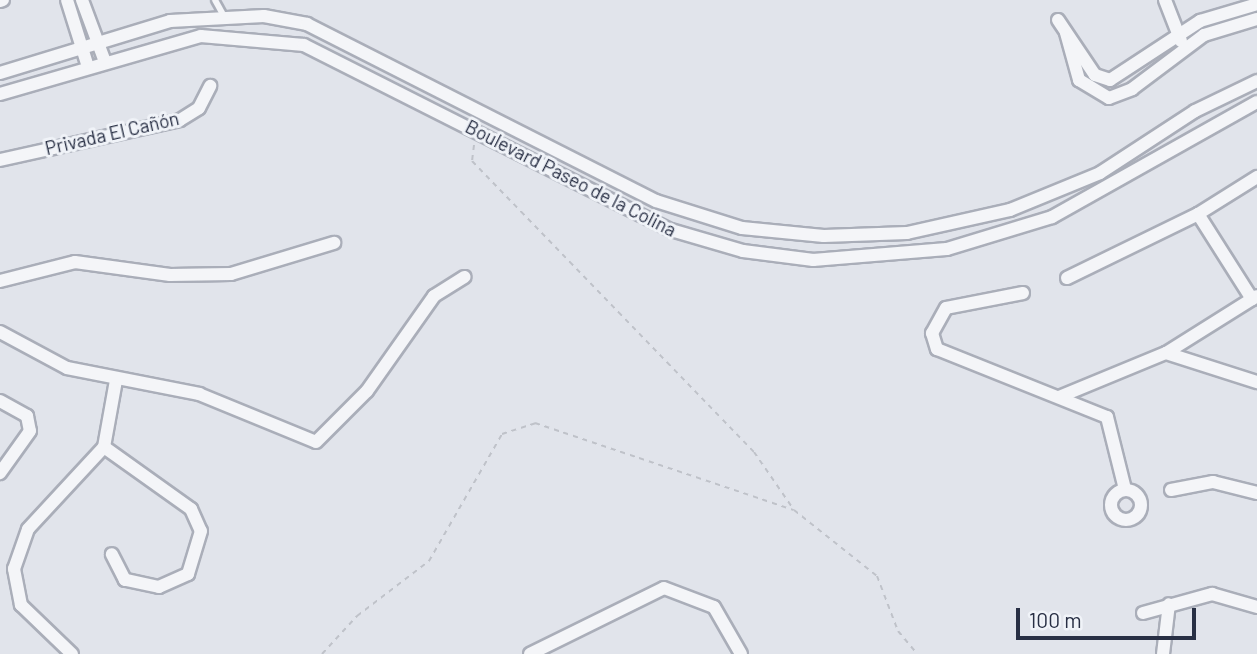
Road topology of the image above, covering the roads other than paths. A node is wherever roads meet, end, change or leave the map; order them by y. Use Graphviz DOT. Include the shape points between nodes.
graph roads {
  1 [pos="67,0"];
  2 [pos="82,0"];
  3 [pos="215,0"];
  4 [pos="1166,0"];
  5 [pos="1257,4"];
  6 [pos="224,16"];
  7 [pos="1257,19"];
  8 [pos="1058,20"];
  9 [pos="1066,33"];
  10 [pos="1178,34"];
  11 [pos="98,42"];
  12 [pos="83,47"];
  13 [pos="1185,48"];
  14 [pos="105,62"];
  15 [pos="88,67"];
  16 [pos="0,73"];
  17 [pos="1257,81"];
  18 [pos="210,86"];
  19 [pos="0,94"];
  20 [pos="1257,102"];
  21 [pos="0,160"];
  22 [pos="1257,177"];
  23 [pos="1198,215"];
  24 [pos="967,221"];
  25 [pos="334,243"];
  26 [pos="970,243"];
  27 [pos="464,277"];
  28 [pos="1068,278"];
  29 [pos="0,281"];
  30 [pos="1023,293"];
  31 [pos="1255,297"];
  32 [pos="0,332"];
  33 [pos="1166,353"];
  34 [pos="116,380"];
  35 [pos="1257,382"];
  36 [pos="1059,397"];
  37 [pos="0,401"];
  38 [pos="104,447"];
  39 [pos="0,473"];
  40 [pos="1125,489"];
  41 [pos="1171,490"];
  42 [pos="1257,493"];
  43 [pos="112,554"];
  44 [pos="1170,604"];
  45 [pos="1257,607"];
  46 [pos="1143,612"];
  47 [pos="72,654"];
  48 [pos="530,654"];
  49 [pos="741,654"];
  50 [pos="1163,654"];
  1 -- 12 [label="street"];
  2 -- 11 [label="street"];
  3 -- 6 [label="lane"];
  4 -- 10 [label="street"];
  5 -- 10 [label="street" via="1216,14"];
  6 -- 11 [label="street, Boulevard Paseo de la Colina" via="170,21"];
  6 -- 24 [label="street, Boulevard Paseo de la Colina" via="264,16 331,32 591,170 693,214 797,235 906,233"];
  7 -- 13 [label="street" via="1225,26"];
  8 -- 9 [label="street"];
  9 -- 10 [label="street" via="1094,75 1110,80"];
  9 -- 13 [label="street" via="1079,80 1109,98 1132,89"];
  10 -- 13 [label="street"];
  11 -- 12 [label="street, Boulevard Paseo de la Colina"];
  11 -- 14 [label="street"];
  12 -- 15 [label="street"];
  12 -- 16 [label="street, Boulevard Paseo de la Colina"];
  14 -- 15 [label="street, Boulevard Paseo de la Colina"];
  14 -- 26 [label="street, Boulevard Paseo de la Colina" via="201,36 304,44 641,217 743,251 877,258"];
  15 -- 19 [label="street, Boulevard Paseo de la Colina"];
  17 -- 24 [label="street, Boulevard Paseo de la Colina" via="1204,106 1100,173"];
  18 -- 21 [label="street, Privada El Cañón" via="199,108 180,120"];
  20 -- 26 [label="street, Boulevard Paseo de la Colina" via="1052,217"];
  22 -- 23 [label="street"];
  23 -- 28 [label="street"];
  23 -- 31 [label="street"];
  24 -- 26 [label="street"];
  25 -- 29 [label="street" via="231,274 170,275 75,262"];
  27 -- 34 [label="street" via="434,296 367,391 316,442 287,435 227,402"];
  30 -- 36 [label="street" via="946,308 932,333 937,349"];
  31 -- 33 [label="street"];
  32 -- 34 [label="street" via="42,359"];
  33 -- 35 [label="street"];
  33 -- 36 [label="street"];
  34 -- 38 [label="street"];
  36 -- 40 [label="street" via="1107,417"];
  37 -- 39 [label="street" via="27,416 30,431"];
  38 -- 43 [label="street" via="191,509 201,531 188,574 159,587 125,580"];
  38 -- 47 [label="street" via="28,529 14,569 21,605"];
  41 -- 42 [label="street" via="1213,482"];
  44 -- 45 [label="street" via="1212,594"];
  44 -- 46 [label="street"];
  44 -- 50 [label="street"];
  48 -- 49 [label="street" via="664,588 714,607"];
}
